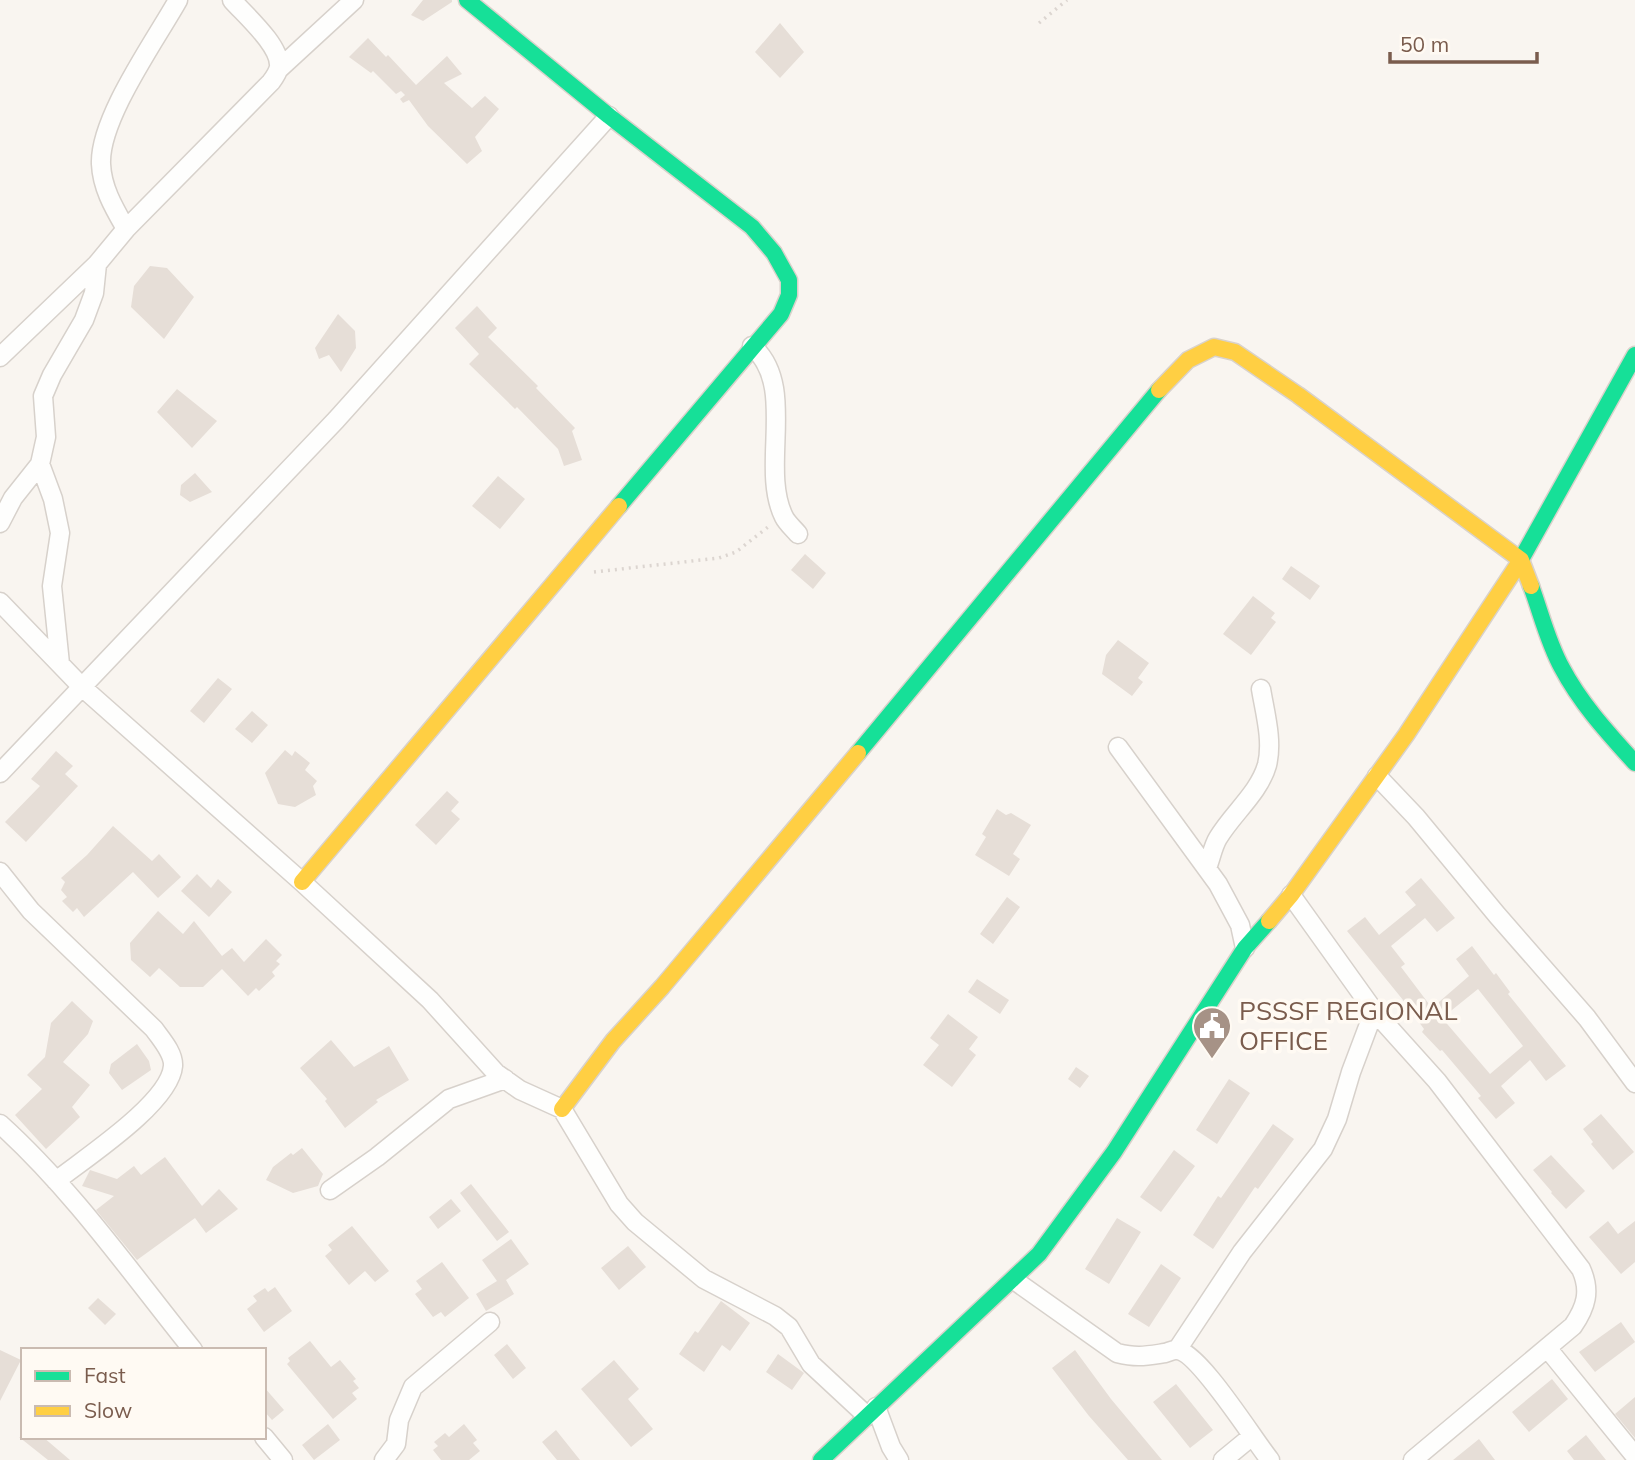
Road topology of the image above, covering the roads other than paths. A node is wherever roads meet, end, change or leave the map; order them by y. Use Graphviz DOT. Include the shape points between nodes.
graph roads {
  1 [pos="178,0"];
  2 [pos="232,0"];
  3 [pos="355,0"];
  4 [pos="467,0"];
  5 [pos="279,69"];
  6 [pos="609,116"];
  7 [pos="125,229"];
  8 [pos="97,264"];
  9 [pos="752,346"];
  10 [pos="1635,355"];
  11 [pos="0,357"];
  12 [pos="40,464"];
  13 [pos="0,523"];
  14 [pos="798,534"];
  15 [pos="1521,560"];
  16 [pos="0,602"];
  17 [pos="60,664"];
  18 [pos="82,687"];
  19 [pos="1261,689"];
  20 [pos="1118,747"];
  21 [pos="1635,763"];
  22 [pos="0,773"];
  23 [pos="1377,776"];
  24 [pos="1207,868"];
  25 [pos="0,872"];
  26 [pos="302,882"];
  27 [pos="1291,895"];
  28 [pos="1245,948"];
  29 [pos="1374,1011"];
  30 [pos="505,1079"];
  31 [pos="1635,1083"];
  32 [pos="562,1109"];
  33 [pos="0,1124"];
  34 [pos="56,1181"];
  35 [pos="330,1190"];
  36 [pos="1014,1280"];
  37 [pos="490,1322"];
  38 [pos="191,1348"];
  39 [pos="1548,1349"];
  40 [pos="1177,1350"];
  41 [pos="871,1411"];
  42 [pos="1251,1437"];
  43 [pos="266,1439"];
  44 [pos="1635,1456"];
  45 [pos="283,1460"];
  46 [pos="384,1460"];
  47 [pos="821,1460"];
  48 [pos="899,1460"];
  49 [pos="1223,1460"];
  50 [pos="1270,1460"];
  51 [pos="1413,1460"];
  1 -- 7 [label="street" via="104,135 104,182"];
  2 -- 5 [label="street" via="272,46"];
  3 -- 5 [label="street"];
  4 -- 6 [label="street"];
  5 -- 7 [label="street" via="247,108"];
  6 -- 9 [label="street" via="751,227 784,268 789,280 787,304"];
  6 -- 18 [label="street" via="336,420"];
  7 -- 8 [label="street"];
  8 -- 11 [label="street"];
  8 -- 12 [label="street" via="94,293 84,320 43,396 46,437"];
  9 -- 14 [label="street" via="763,355 771,377 777,494 783,514"];
  9 -- 26 [label="street"];
  10 -- 15 [label="street"];
  12 -- 13 [label="street"];
  12 -- 17 [label="street" via="60,533 52,586"];
  15 -- 21 [label="street" via="1560,665 1593,718"];
  15 -- 23 [label="street"];
  15 -- 32 [label="street" via="1259,366 1235,352 1214,347 1188,360 613,1041"];
  16 -- 17 [label="street"];
  17 -- 18 [label="street"];
  18 -- 22 [label="street"];
  18 -- 26 [label="street"];
  19 -- 24 [label="street" via="1267,764 1250,796 1216,840"];
  20 -- 24 [label="street"];
  23 -- 27 [label="street"];
  23 -- 31 [label="street" via="1587,1018"];
  24 -- 28 [label="street" via="1232,907"];
  25 -- 34 [label="street" via="30,911 154,1029 174,1063 171,1079 152,1104"];
  26 -- 30 [label="street" via="430,1000"];
  27 -- 28 [label="street"];
  27 -- 29 [label="street"];
  28 -- 36 [label="street" via="1114,1152 1039,1254"];
  29 -- 39 [label="street" via="1437,1082 1581,1269 1587,1283 1582,1313"];
  29 -- 40 [label="street" via="1323,1149 1242,1252"];
  30 -- 32 [label="street"];
  30 -- 35 [label="street" via="449,1099"];
  32 -- 41 [label="street" via="619,1204 635,1222 704,1279 789,1327 811,1363"];
  33 -- 34 [label="street"];
  34 -- 38 [label="street"];
  36 -- 40 [label="street" via="1117,1353 1136,1358"];
  36 -- 41 [label="street"];
  37 -- 46 [label="street" via="413,1387 399,1420 396,1444"];
  39 -- 44 [label="street"];
  39 -- 51 [label="street"];
  40 -- 42 [label="street" via="1204,1369"];
  41 -- 47 [label="street"];
  41 -- 48 [label="street"];
  42 -- 49 [label="street"];
  42 -- 50 [label="street"];
  43 -- 45 [label="street"];
}
